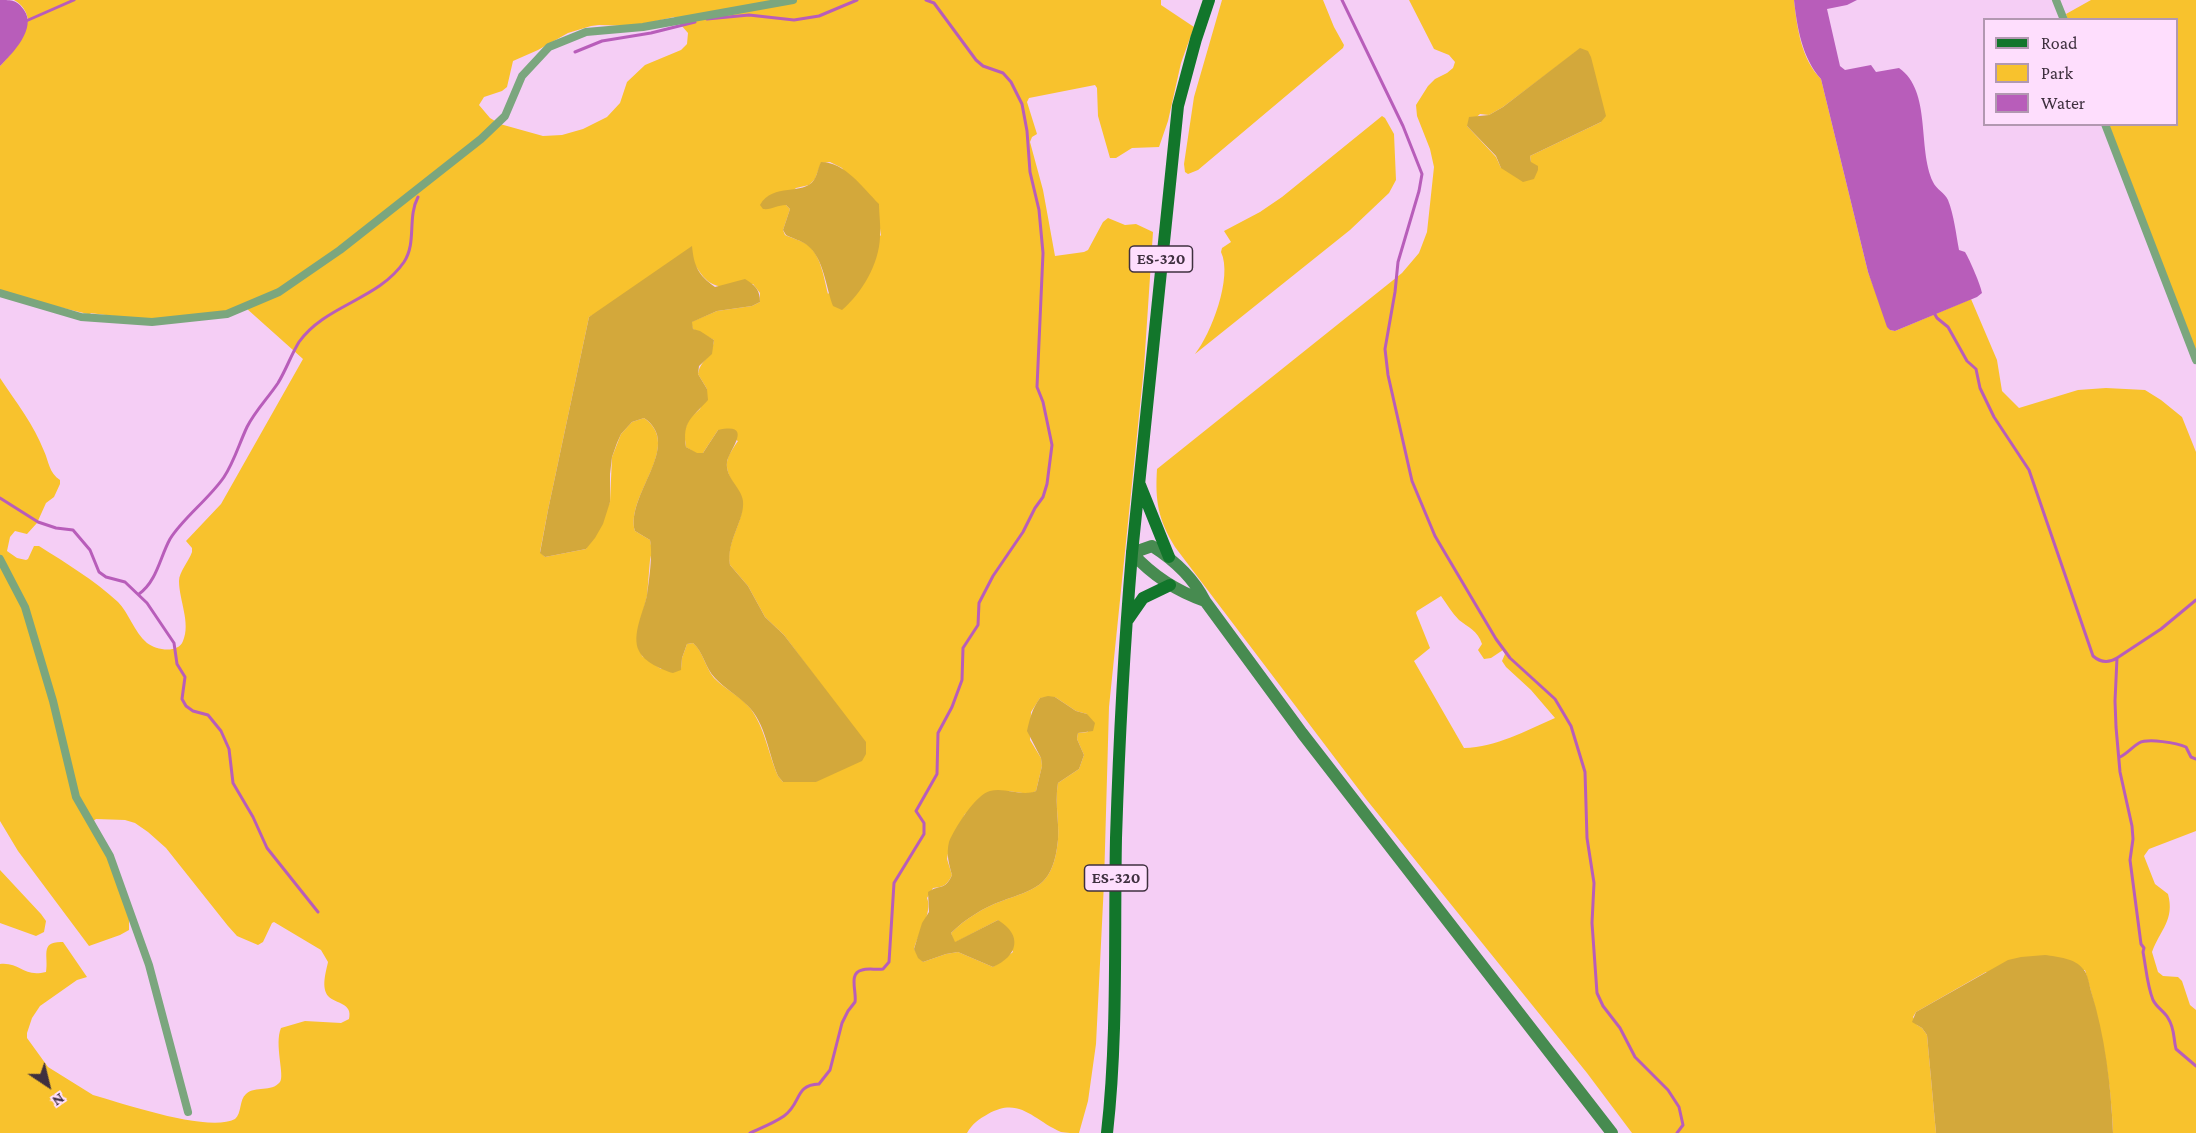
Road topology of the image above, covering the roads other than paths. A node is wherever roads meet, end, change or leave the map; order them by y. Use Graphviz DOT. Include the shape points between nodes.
graph roads {
  1 [pos="793,0"];
  2 [pos="1209,0"];
  3 [pos="2056,0"];
  4 [pos="2063,18"];
  5 [pos="2106,126"];
  6 [pos="0,293"];
  7 [pos="2196,360"];
  8 [pos="1139,481"];
  9 [pos="1132,553"];
  10 [pos="1169,556"];
  11 [pos="0,559"];
  12 [pos="1170,585"];
  13 [pos="1205,601"];
  14 [pos="1126,622"];
  15 [pos="188,1112"];
  16 [pos="1107,1133"];
  17 [pos="1612,1133"];
  1 -- 6 [label="street" via="644,27 586,32 549,47 522,76 504,116 481,140 332,256 279,292 227,314 152,322 81,317"];
  2 -- 8 [label="main road, ES-320" via="1179,106"];
  3 -- 4 [label="street"];
  5 -- 7 [label="street"];
  8 -- 9 [label="main road, ES-320"];
  8 -- 10 [label="main road"];
  9 -- 10 [label="street" via="1152,546"];
  9 -- 12 [label="street" via="1147,570"];
  9 -- 14 [label="main road, ES-320"];
  10 -- 13 [label="street" via="1197,585"];
  11 -- 15 [label="street" via="25,607 76,797 110,856 149,965"];
  12 -- 13 [label="street"];
  12 -- 14 [label="main road" via="1143,598"];
  13 -- 17 [label="street" via="1302,733"];
  14 -- 16 [label="main road, ES-320"];
}
